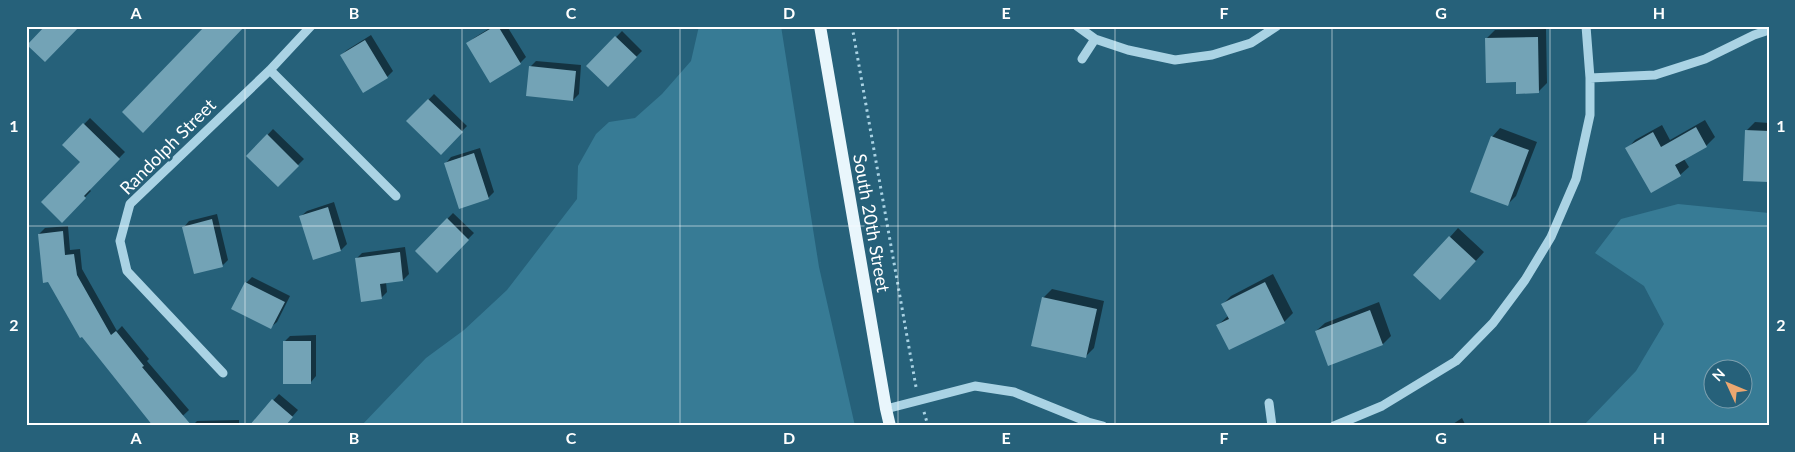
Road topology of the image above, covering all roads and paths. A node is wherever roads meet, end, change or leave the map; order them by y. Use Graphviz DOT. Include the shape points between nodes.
graph roads {
  1 [pos="311,26"];
  2 [pos="820,26"];
  3 [pos="852,26"];
  4 [pos="1077,26"];
  5 [pos="1277,26"];
  6 [pos="1586,26"];
  7 [pos="1769,30"];
  8 [pos="1095,38"];
  9 [pos="1082,59"];
  10 [pos="270,70"];
  11 [pos="1590,78"];
  12 [pos="396,196"];
  13 [pos="222,373"];
  14 [pos="920,400"];
  15 [pos="1269,403"];
  16 [pos="886,408"];
  17 [pos="890,426"];
  18 [pos="928,426"];
  19 [pos="1103,426"];
  20 [pos="1272,426"];
  21 [pos="1334,426"];
  1 -- 10 [label="street, Randolph Street"];
  2 -- 16 [label="main road, South 20th Street"];
  3 -- 14 [label="path"];
  4 -- 8 [label="street"];
  5 -- 8 [label="street" via="1251,43 1212,55 1175,60 1128,50"];
  6 -- 11 [label="street"];
  7 -- 11 [label="street" via="1705,59 1655,75"];
  8 -- 9 [label="street"];
  10 -- 12 [label="street"];
  10 -- 13 [label="street, Randolph Street" via="130,204 120,241 127,271"];
  11 -- 21 [label="street" via="1590,115 1576,179 1551,237 1526,280 1493,323 1456,361 1382,406"];
  14 -- 16 [label="street"];
  14 -- 18 [label="path"];
  14 -- 19 [label="street" via="975,386 1014,392"];
  15 -- 20 [label="street"];
  16 -- 17 [label="main road, South 20th Street"];
}
